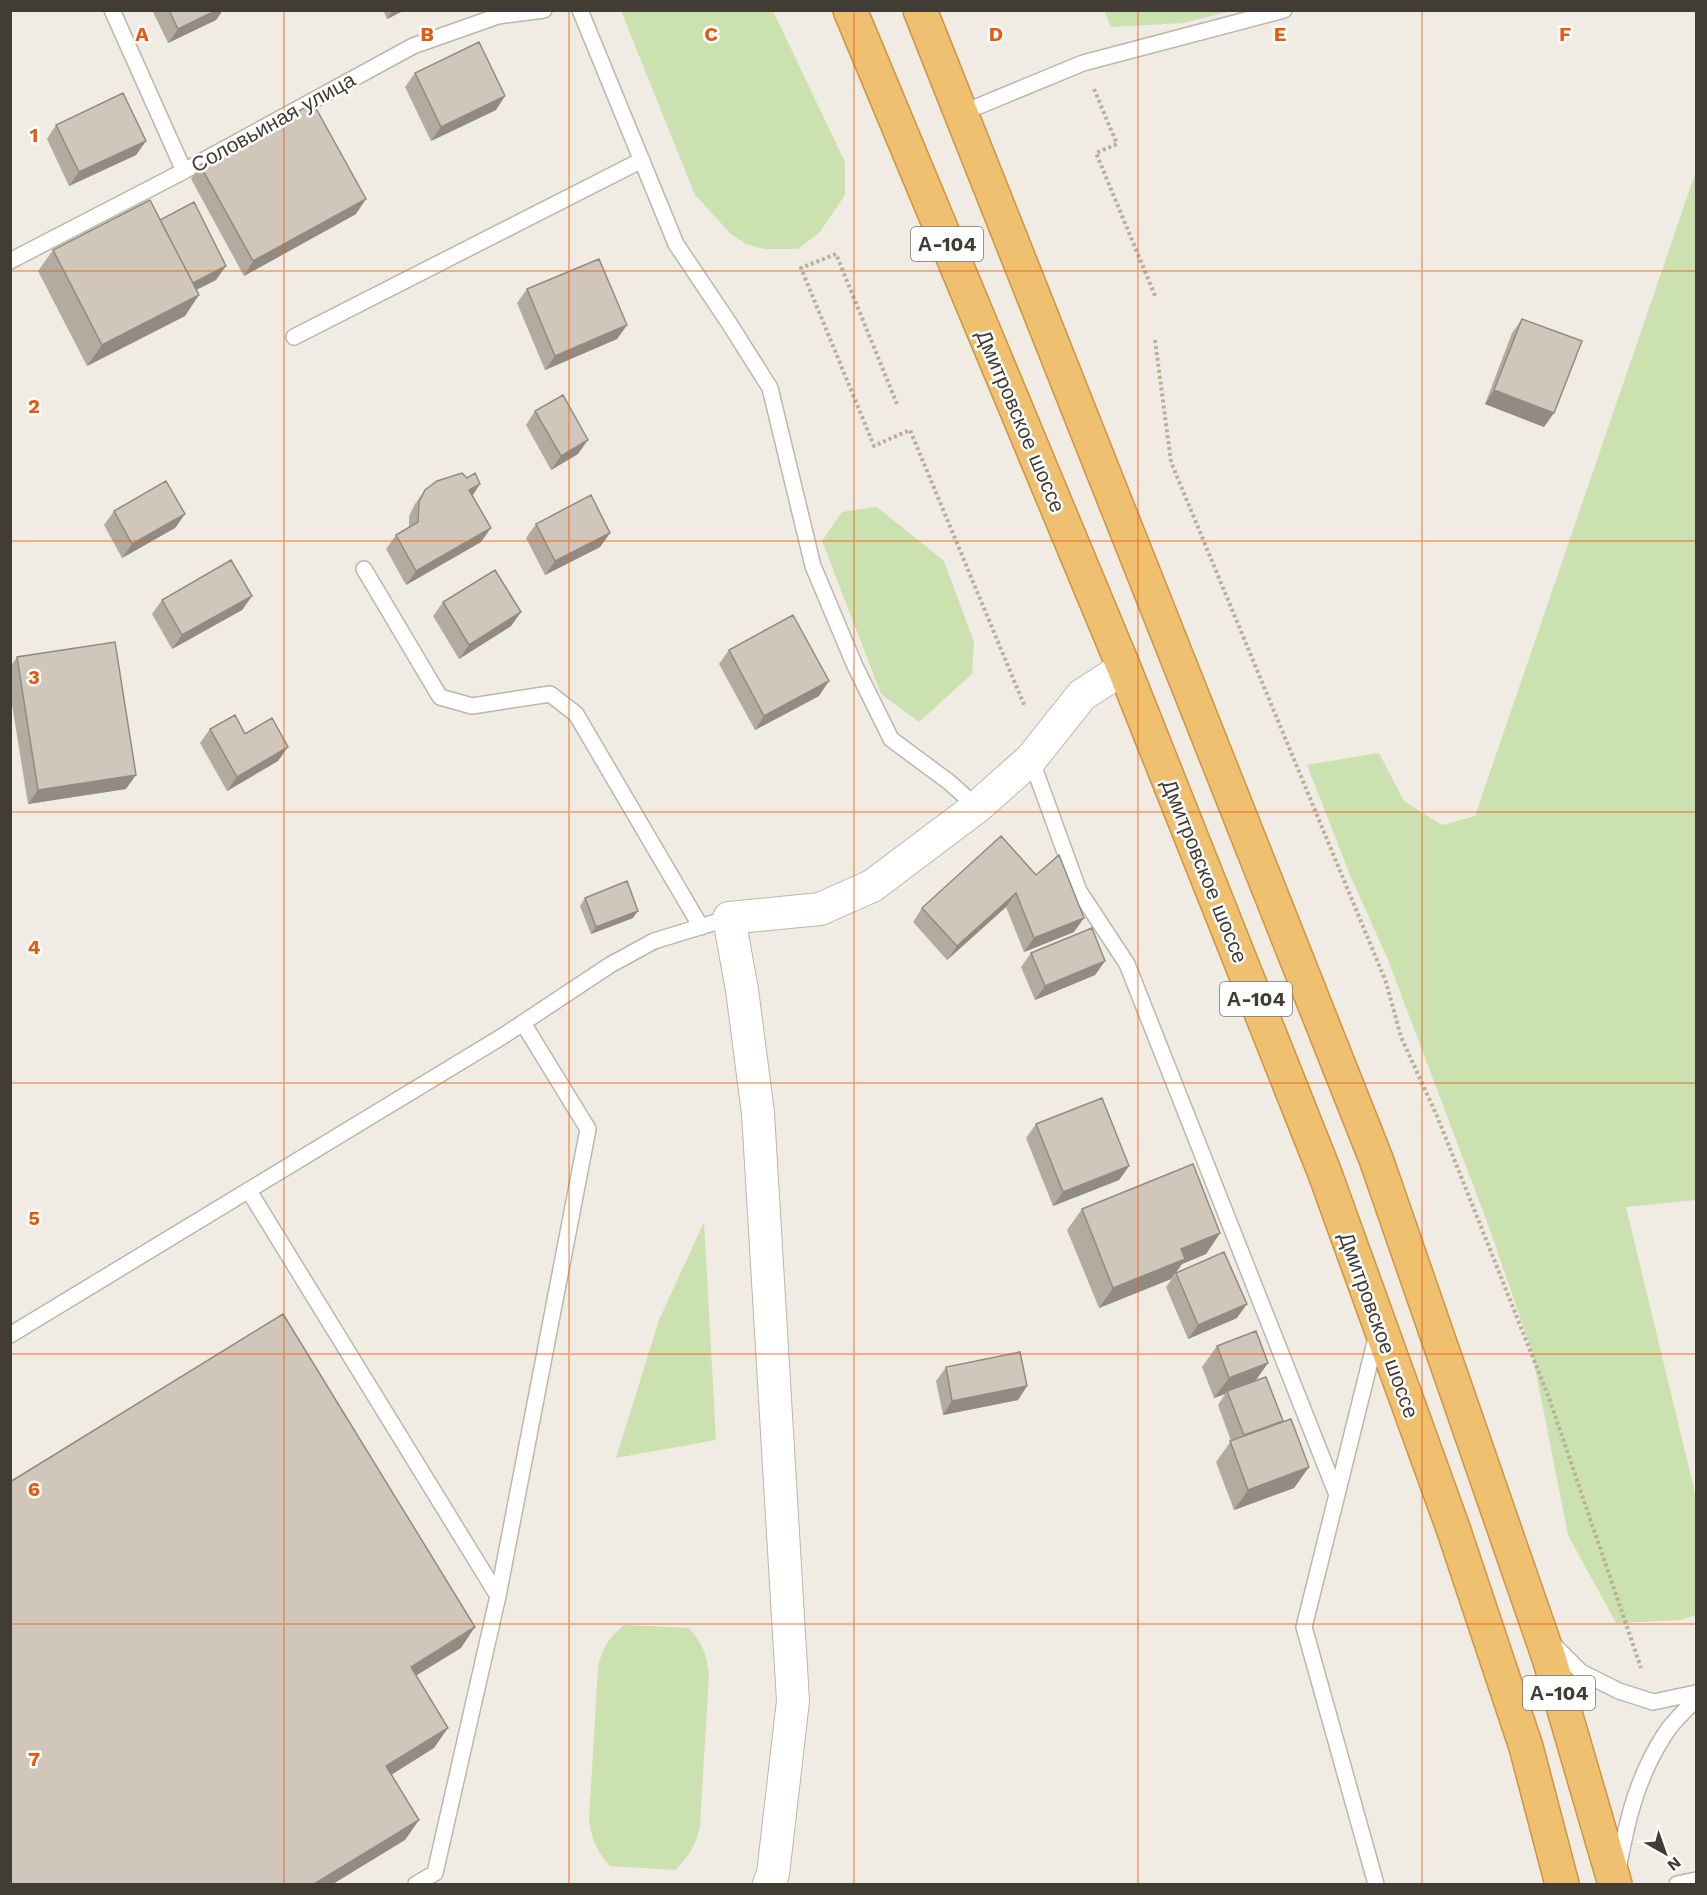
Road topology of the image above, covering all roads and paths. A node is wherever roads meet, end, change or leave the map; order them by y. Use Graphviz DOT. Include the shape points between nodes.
graph roads {
  1 [pos="112,10"];
  2 [pos="544,10"];
  3 [pos="580,10"];
  4 [pos="850,10"];
  5 [pos="920,10"];
  6 [pos="1284,10"];
  7 [pos="1083,63"];
  8 [pos="962,113"];
  9 [pos="642,160"];
  10 [pos="184,171"];
  11 [pos="10,261"];
  12 [pos="1156,298"];
  13 [pos="294,337"];
  14 [pos="1155,340"];
  15 [pos="897,404"];
  16 [pos="364,569"];
  17 [pos="1124,668"];
  18 [pos="1036,752"];
  19 [pos="977,807"];
  20 [pos="715,922"];
  21 [pos="523,1023"];
  22 [pos="249,1191"];
  23 [pos="1380,1325"];
  24 [pos="10,1335"];
  25 [pos="1337,1495"];
  26 [pos="498,1596"];
  27 [pos="1540,1632"];
  28 [pos="1696,1693"];
  29 [pos="1696,1699"];
  30 [pos="1653,1702"];
  31 [pos="771,1879"];
  32 [pos="1696,1880"];
  33 [pos="416,1884"];
  34 [pos="1376,1884"];
  35 [pos="1562,1884"];
  36 [pos="1615,1884"];
  37 [pos="1677,1884"];
  1 -- 10 [label="lane"];
  2 -- 10 [label="lane, Соловьиная улица" via="498,16 413,45"];
  3 -- 9 [label="lane"];
  4 -- 17 [label="highway, Дмитровское шоссе / А-104"];
  5 -- 8 [label="highway, А-104"];
  6 -- 7 [label="lane"];
  7 -- 8 [label="lane"];
  7 -- 12 [label="path" via="1117,144 1096,153"];
  8 -- 27 [label="highway, А-104" via="1376,1159"];
  9 -- 13 [label="lane"];
  9 -- 19 [label="lane" via="676,244 770,388 813,566 891,739"];
  10 -- 11 [label="lane, Соловьиная улица"];
  14 -- 30 [label="path" via="1171,462 1386,982 1401,1036 1437,1116 1549,1398"];
  15 -- 18 [label="path" via="836,254 801,268 874,446 910,430"];
  16 -- 20 [label="lane" via="440,697 472,706 550,694 576,714"];
  17 -- 18 [label="street" via="1082,695"];
  17 -- 23 [label="highway, Дмитровское шоссе / А-104" via="1324,1172"];
  18 -- 19 [label="street"];
  18 -- 25 [label="lane" via="1079,891 1127,963"];
  19 -- 20 [label="street" via="872,886 820,909"];
  20 -- 21 [label="lane" via="654,941 610,965"];
  20 -- 31 [label="street" via="742,990 758,1113 793,1701"];
  21 -- 22 [label="lane"];
  21 -- 26 [label="lane" via="588,1129"];
  22 -- 24 [label="lane"];
  22 -- 26 [label="lane"];
  23 -- 25 [label="lane"];
  23 -- 35 [label="highway, Дмитровское шоссе / А-104" via="1526,1747"];
  25 -- 34 [label="lane" via="1304,1627"];
  26 -- 33 [label="lane" via="435,1873"];
  27 -- 30 [label="lane" via="1581,1672"];
  27 -- 36 [label="highway, А-104"];
  28 -- 30 [label="lane"];
  29 -- 36 [label="lane" via="1666,1732 1642,1775 1628,1818"];
  32 -- 37 [label="lane"];
}
